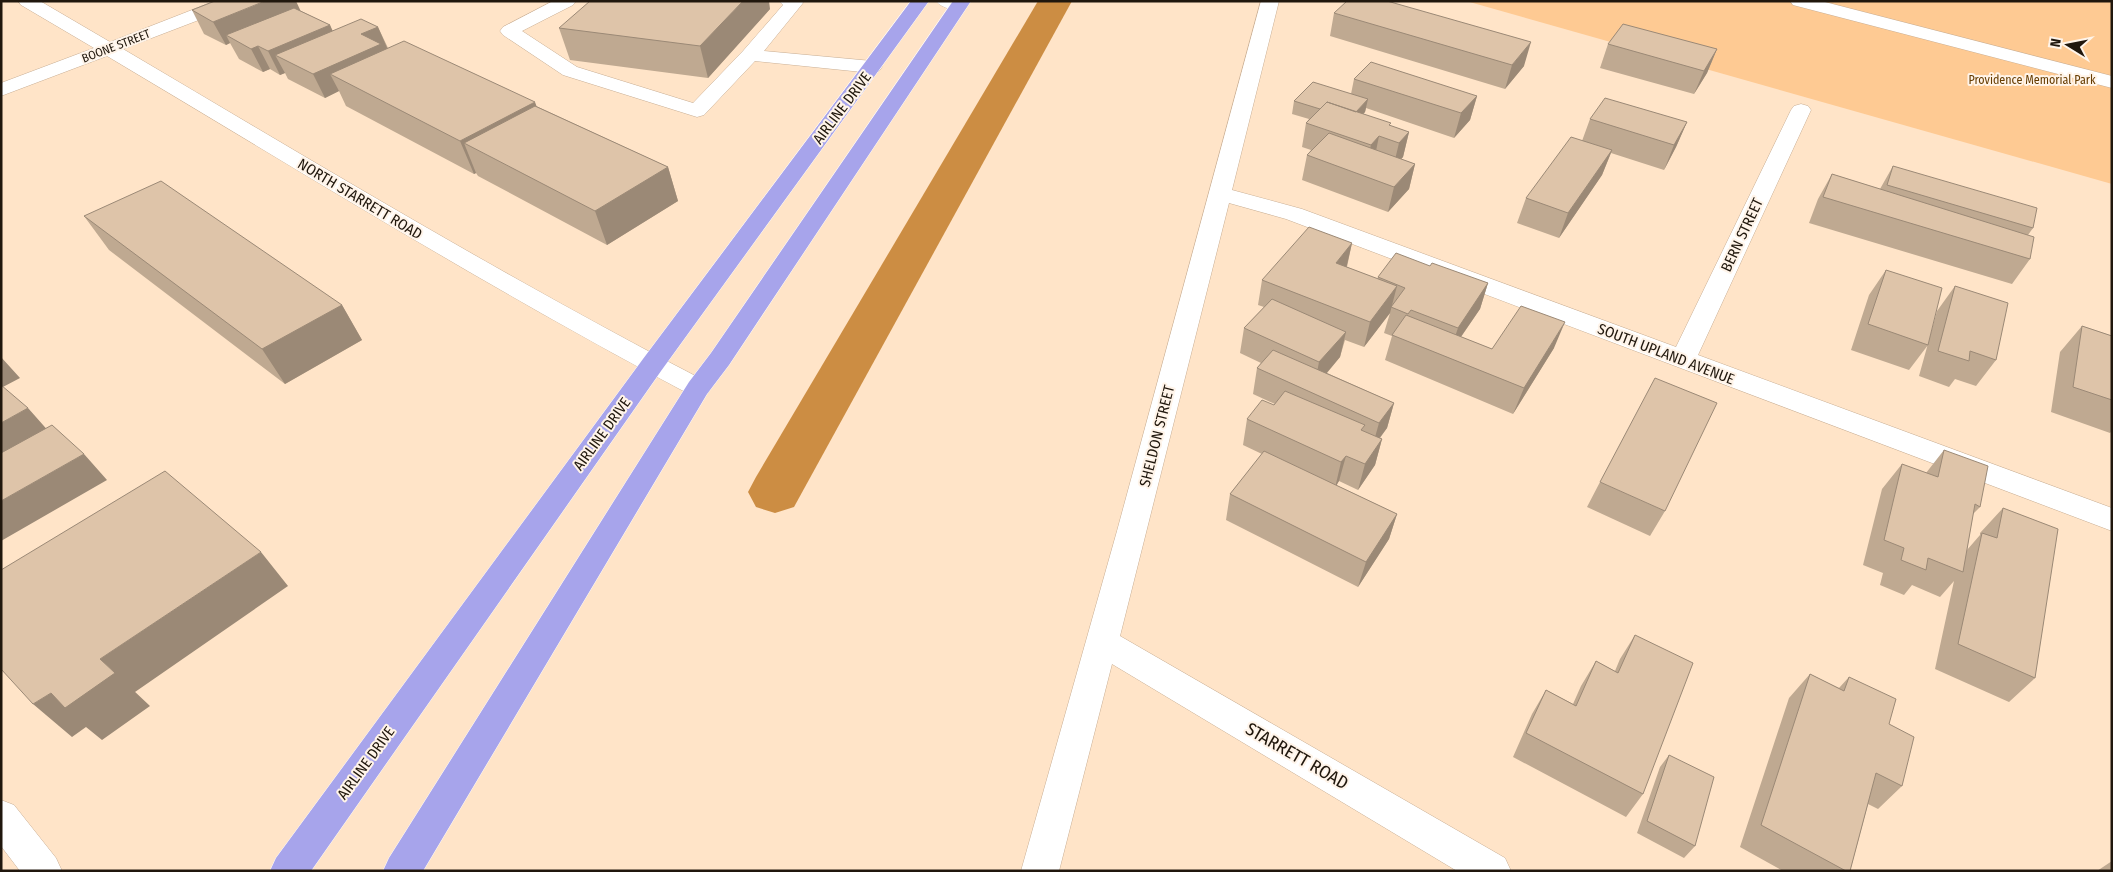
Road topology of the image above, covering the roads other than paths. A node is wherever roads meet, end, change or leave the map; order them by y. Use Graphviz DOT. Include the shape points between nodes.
graph roads {
  1 [pos="27,1"];
  2 [pos="232,1"];
  3 [pos="567,1"];
  4 [pos="788,1"];
  5 [pos="920,1"];
  6 [pos="1270,1"];
  7 [pos="1799,1"];
  8 [pos="955,3"];
  9 [pos="109,49"];
  10 [pos="750,54"];
  11 [pos="872,67"];
  12 [pos="2112,82"];
  13 [pos="1,90"];
  14 [pos="1801,110"];
  15 [pos="1219,194"];
  16 [pos="1683,360"];
  17 [pos="652,365"];
  18 [pos="698,388"];
  19 [pos="2112,520"];
  20 [pos="1103,642"];
  21 [pos="1,817"];
  22 [pos="43,871"];
  23 [pos="289,871"];
  24 [pos="402,871"];
  25 [pos="1040,871"];
  26 [pos="1492,871"];
  1 -- 9 [label="street, NORTH STARRETT ROAD"];
  2 -- 9 [label="street, BOONE STREET"];
  3 -- 10 [label="street" via="509,31 570,71 697,111"];
  4 -- 10 [label="street" via="794,3"];
  5 -- 11 [label="highway, AIRLINE DRIVE"];
  6 -- 15 [label="street, SHELDON STREET"];
  7 -- 12 [label="street"];
  8 -- 18 [label="highway"];
  9 -- 13 [label="street, BOONE STREET"];
  9 -- 17 [label="street, NORTH STARRETT ROAD" via="511,289"];
  10 -- 11 [label="street"];
  11 -- 17 [label="highway, AIRLINE DRIVE"];
  14 -- 16 [label="street, BERN STREET"];
  15 -- 16 [label="street, SOUTH UPLAND AVENUE" via="1294,214"];
  15 -- 20 [label="street, SHELDON STREET"];
  16 -- 19 [label="street, SOUTH UPLAND AVENUE"];
  17 -- 18 [label="street, NORTH STARRETT ROAD"];
  17 -- 23 [label="highway, AIRLINE DRIVE"];
  18 -- 24 [label="highway"];
  20 -- 25 [label="street, SHELDON STREET"];
  20 -- 26 [label="street, STARRETT ROAD"];
  21 -- 22 [label="street"];
}
